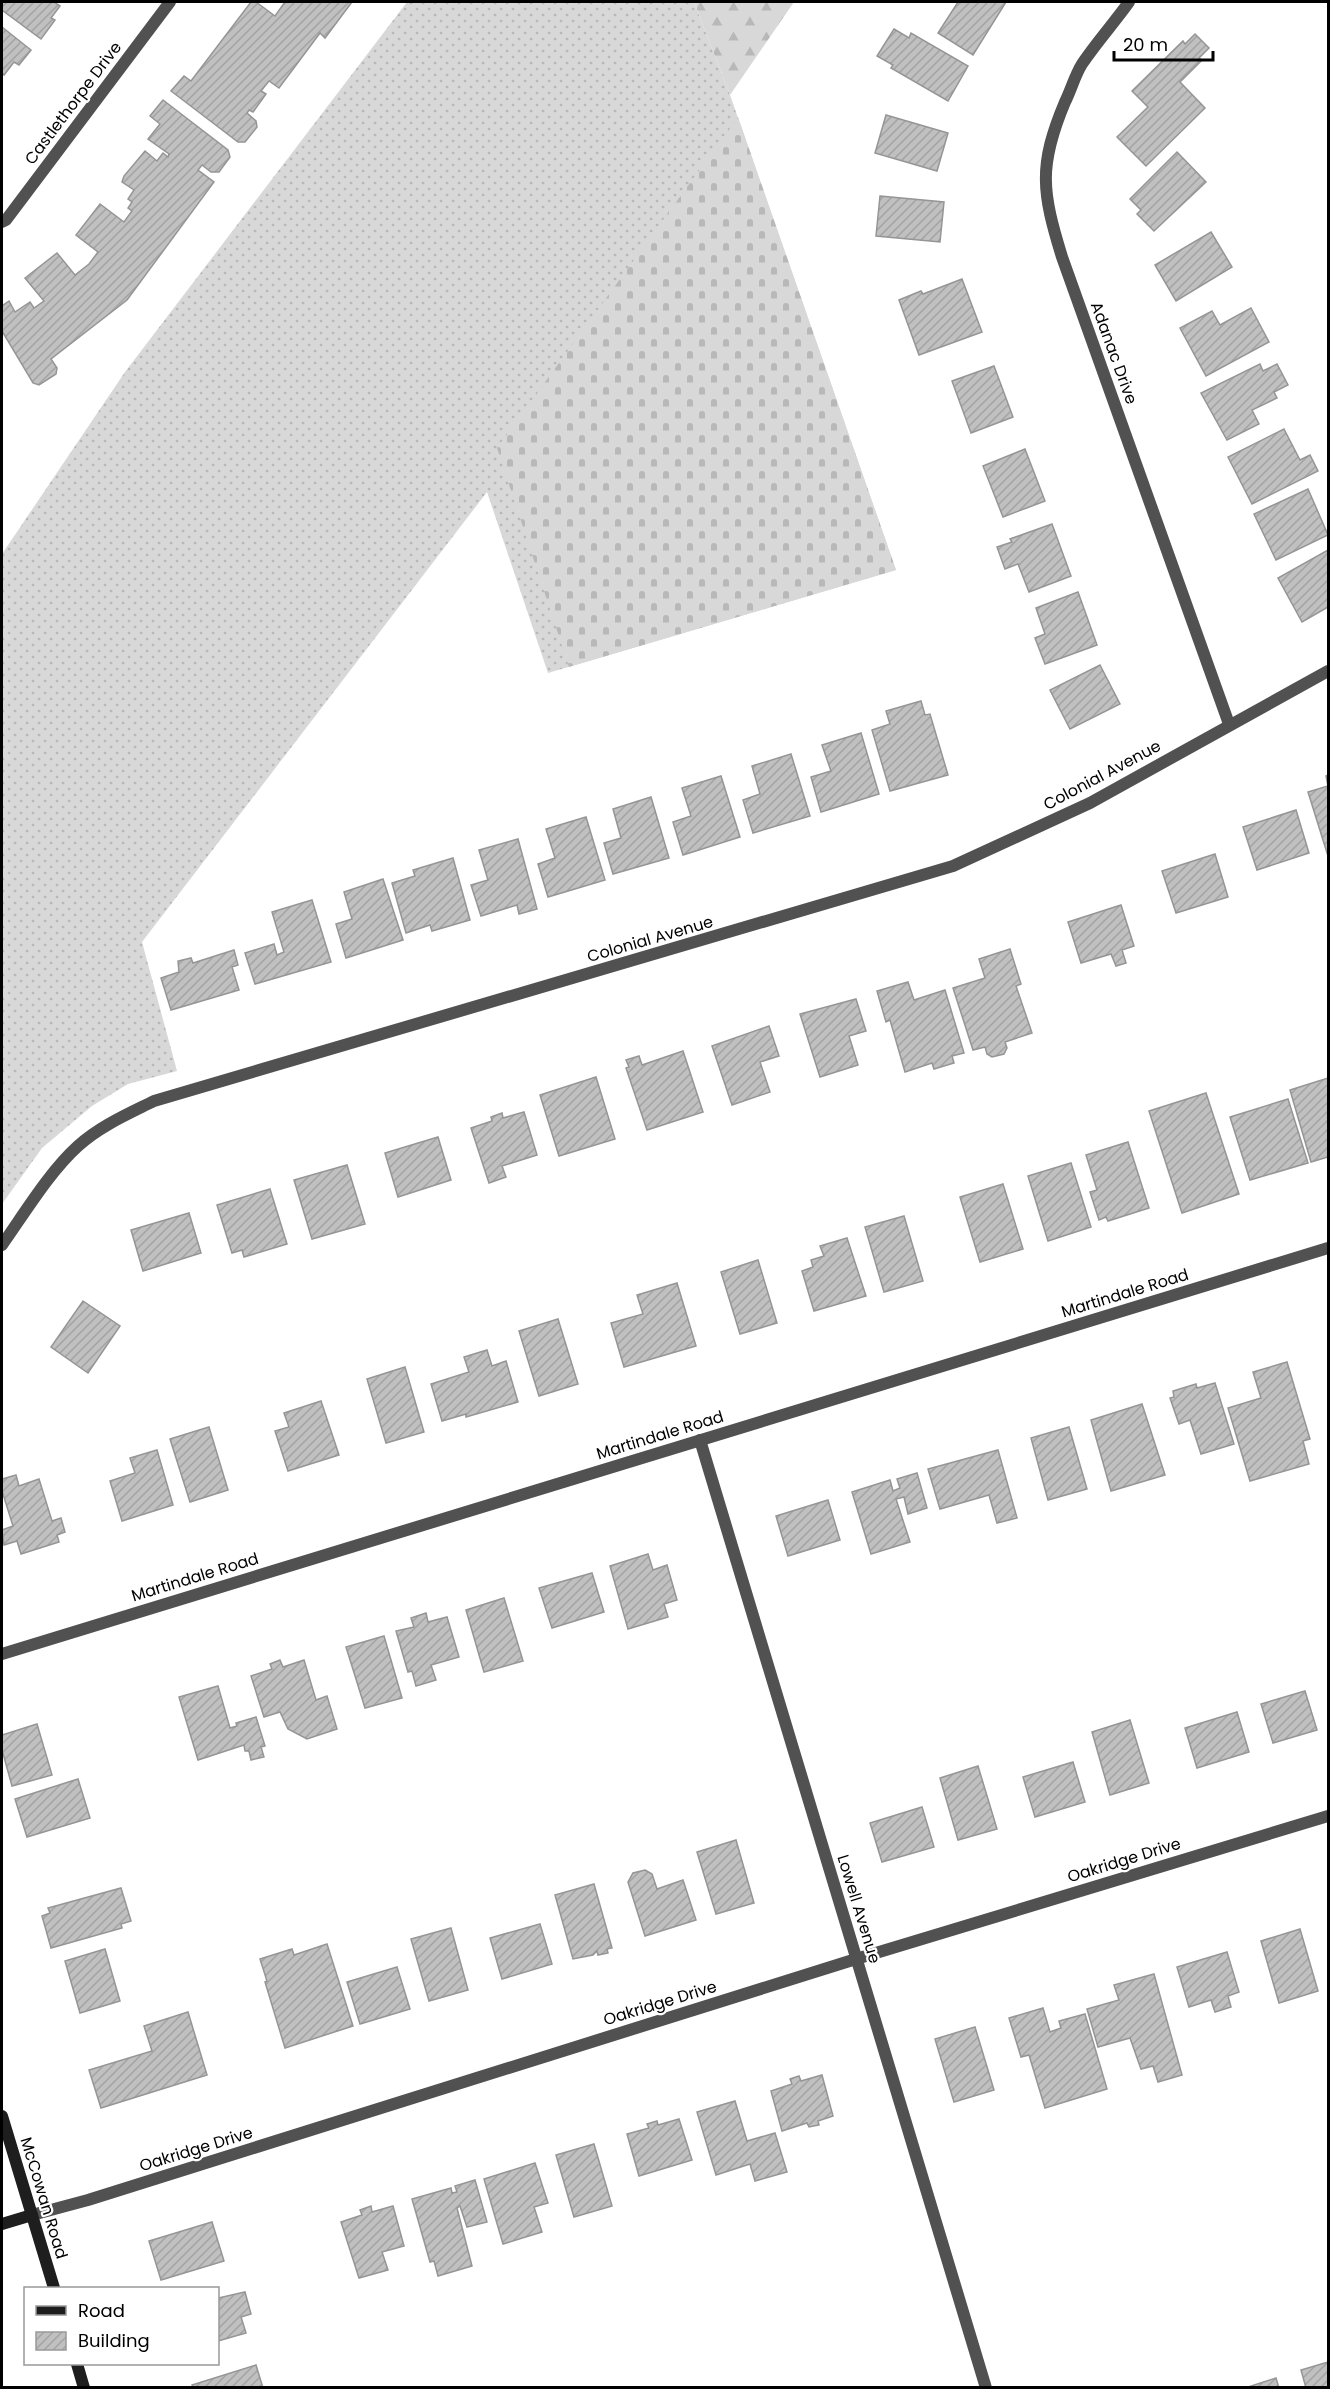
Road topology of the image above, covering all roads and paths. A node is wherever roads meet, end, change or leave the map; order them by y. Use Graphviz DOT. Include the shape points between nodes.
graph roads {
  1 [pos="170,2"];
  2 [pos="1129,2"];
  3 [pos="2,222"];
  4 [pos="1329,671"];
  5 [pos="1229,724"];
  6 [pos="2,1245"];
  7 [pos="1329,1248"];
  8 [pos="700,1440"];
  9 [pos="2,1654"];
  10 [pos="1329,1816"];
  11 [pos="856,1959"];
  12 [pos="2,2116"];
  13 [pos="32,2215"];
  14 [pos="2,2224"];
  15 [pos="53,2287"];
  16 [pos="77,2365"];
  17 [pos="84,2388"];
  18 [pos="986,2388"];
  1 -- 3 [label="street, Castlethorpe Drive"];
  2 -- 5 [label="street, Adanac Drive" via="1081,66 1060,115 1044,174 1048,213"];
  4 -- 5 [label="street, Colonial Avenue"];
  5 -- 6 [label="street, Colonial Avenue" via="1090,803 953,866 154,1101 111,1122 78,1146"];
  7 -- 8 [label="street, Martindale Road"];
  8 -- 9 [label="street, Martindale Road"];
  8 -- 11 [label="street, Lowell Avenue"];
  10 -- 11 [label="street, Oakridge Drive"];
  11 -- 13 [label="street, Oakridge Drive"];
  11 -- 18 [label="street, Lowell Avenue"];
  12 -- 13 [label="street, McCowan Road"];
  13 -- 14 [label="street, Oakridge Drive"];
  13 -- 15 [label="street, McCowan Road"];
  16 -- 17 [label="street"];
}
